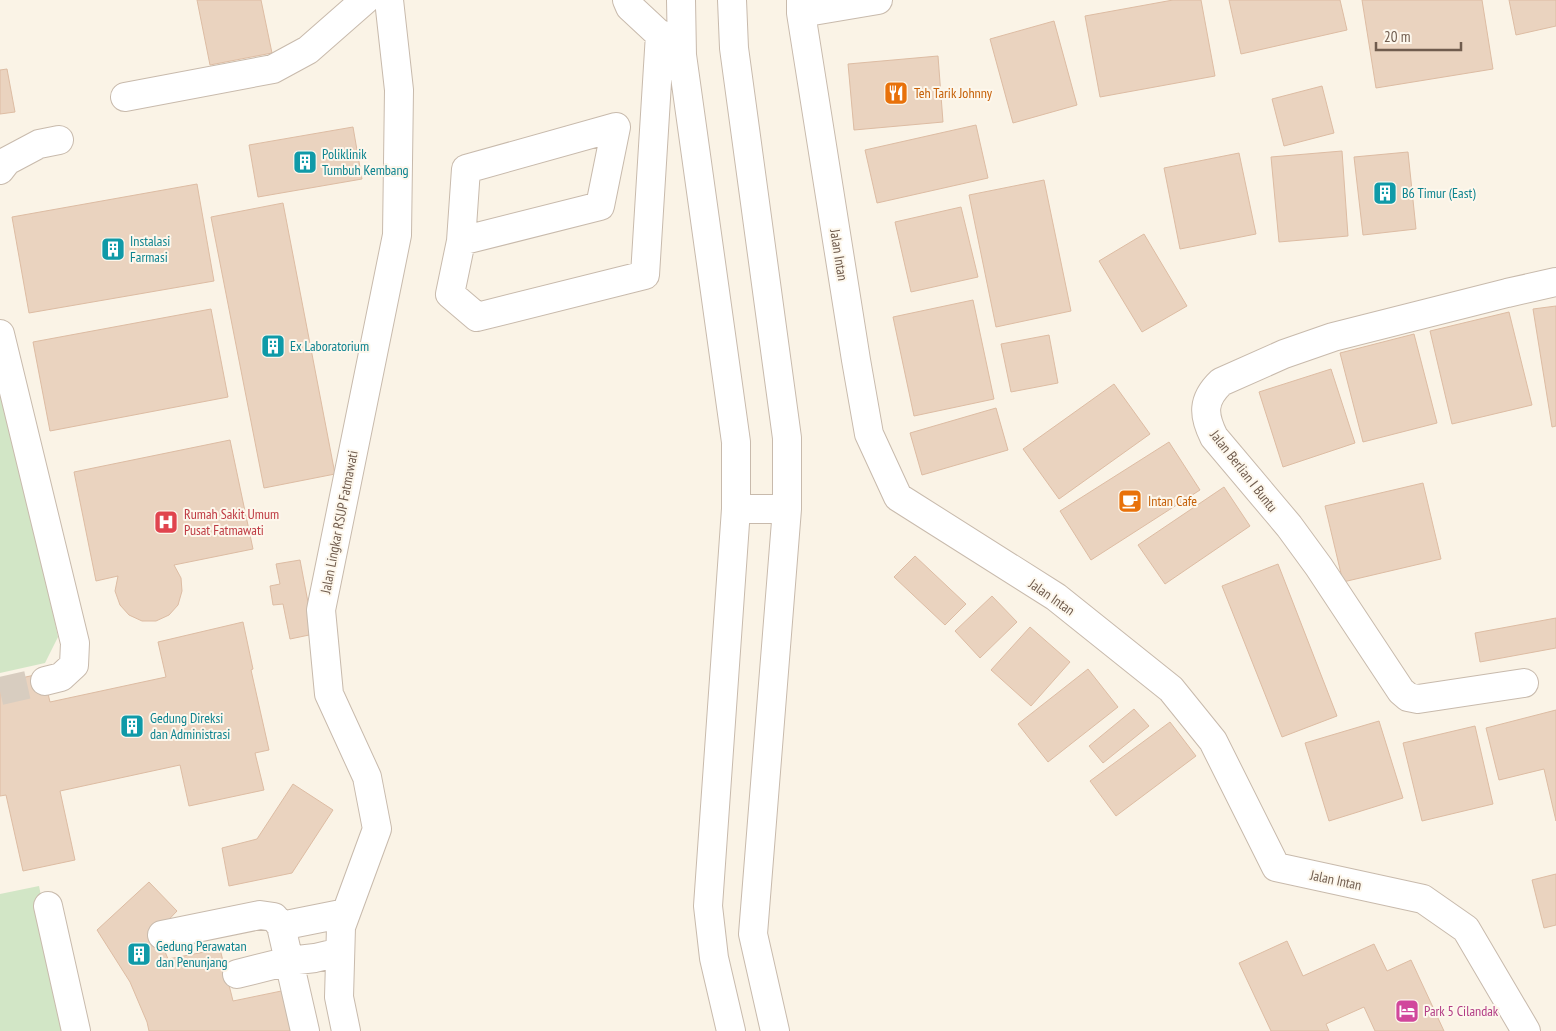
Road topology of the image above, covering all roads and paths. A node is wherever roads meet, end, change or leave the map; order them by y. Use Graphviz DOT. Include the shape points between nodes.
graph roads {
  1 [pos="365,0"];
  2 [pos="389,0"];
  3 [pos="627,0"];
  4 [pos="681,0"];
  5 [pos="732,0"];
  6 [pos="878,0"];
  7 [pos="801,7"];
  8 [pos="660,34"];
  9 [pos="682,56"];
  10 [pos="125,97"];
  11 [pos="58,140"];
  12 [pos="0,170"];
  13 [pos="461,241"];
  14 [pos="1556,282"];
  15 [pos="0,334"];
  16 [pos="736,509"];
  17 [pos="787,510"];
  18 [pos="45,681"];
  19 [pos="1524,683"];
  20 [pos="48,906"];
  21 [pos="346,913"];
  22 [pos="281,926"];
  23 [pos="162,935"];
  24 [pos="340,952"];
  25 [pos="289,961"];
  26 [pos="237,974"];
  27 [pos="76,1031"];
  28 [pos="305,1031"];
  29 [pos="346,1031"];
  30 [pos="730,1031"];
  31 [pos="775,1031"];
  32 [pos="1526,1031"];
  1 -- 10 [label="street" via="308,50 274,69"];
  2 -- 21 [label="street, Jalan Lingkar RSUP Fatmawati" via="399,90 397,235 321,610 329,694 367,777 377,829"];
  3 -- 8 [label="street" via="630,7"];
  4 -- 9 [label="street"];
  5 -- 17 [label="street" via="734,48 787,438"];
  6 -- 7 [label="street, Jalan Intan"];
  7 -- 32 [label="street, Jalan Intan" via="869,434 898,497 1056,597 1171,689 1213,741 1276,867 1423,899 1466,929"];
  8 -- 9 [label="street"];
  8 -- 13 [label="street" via="646,275 477,317 450,294"];
  9 -- 16 [label="street" via="736,442"];
  11 -- 12 [label="street" via="39,144 7,161"];
  13 -- 13 [label="street" via="600,206 616,127 466,169"];
  14 -- 19 [label="street, Jalan Berlian I Buntu" via="1333,337 1284,354 1221,382 1213,390 1206,406 1214,437 1288,526 1401,691 1418,699"];
  15 -- 18 [label="street" via="75,643 74,665 61,677"];
  16 -- 17 [label="street"];
  16 -- 30 [label="street" via="708,906 714,958"];
  17 -- 31 [label="street" via="753,934"];
  20 -- 27 [label="street"];
  21 -- 22 [label="street"];
  21 -- 24 [label="street, Jalan Lingkar RSUP Fatmawati" via="341,927"];
  22 -- 23 [label="street" via="274,917 260,915"];
  22 -- 25 [label="street"];
  24 -- 25 [label="street"];
  24 -- 29 [label="street, Jalan Lingkar RSUP Fatmawati" via="339,997"];
  25 -- 26 [label="street"];
  25 -- 28 [label="street"];
}
